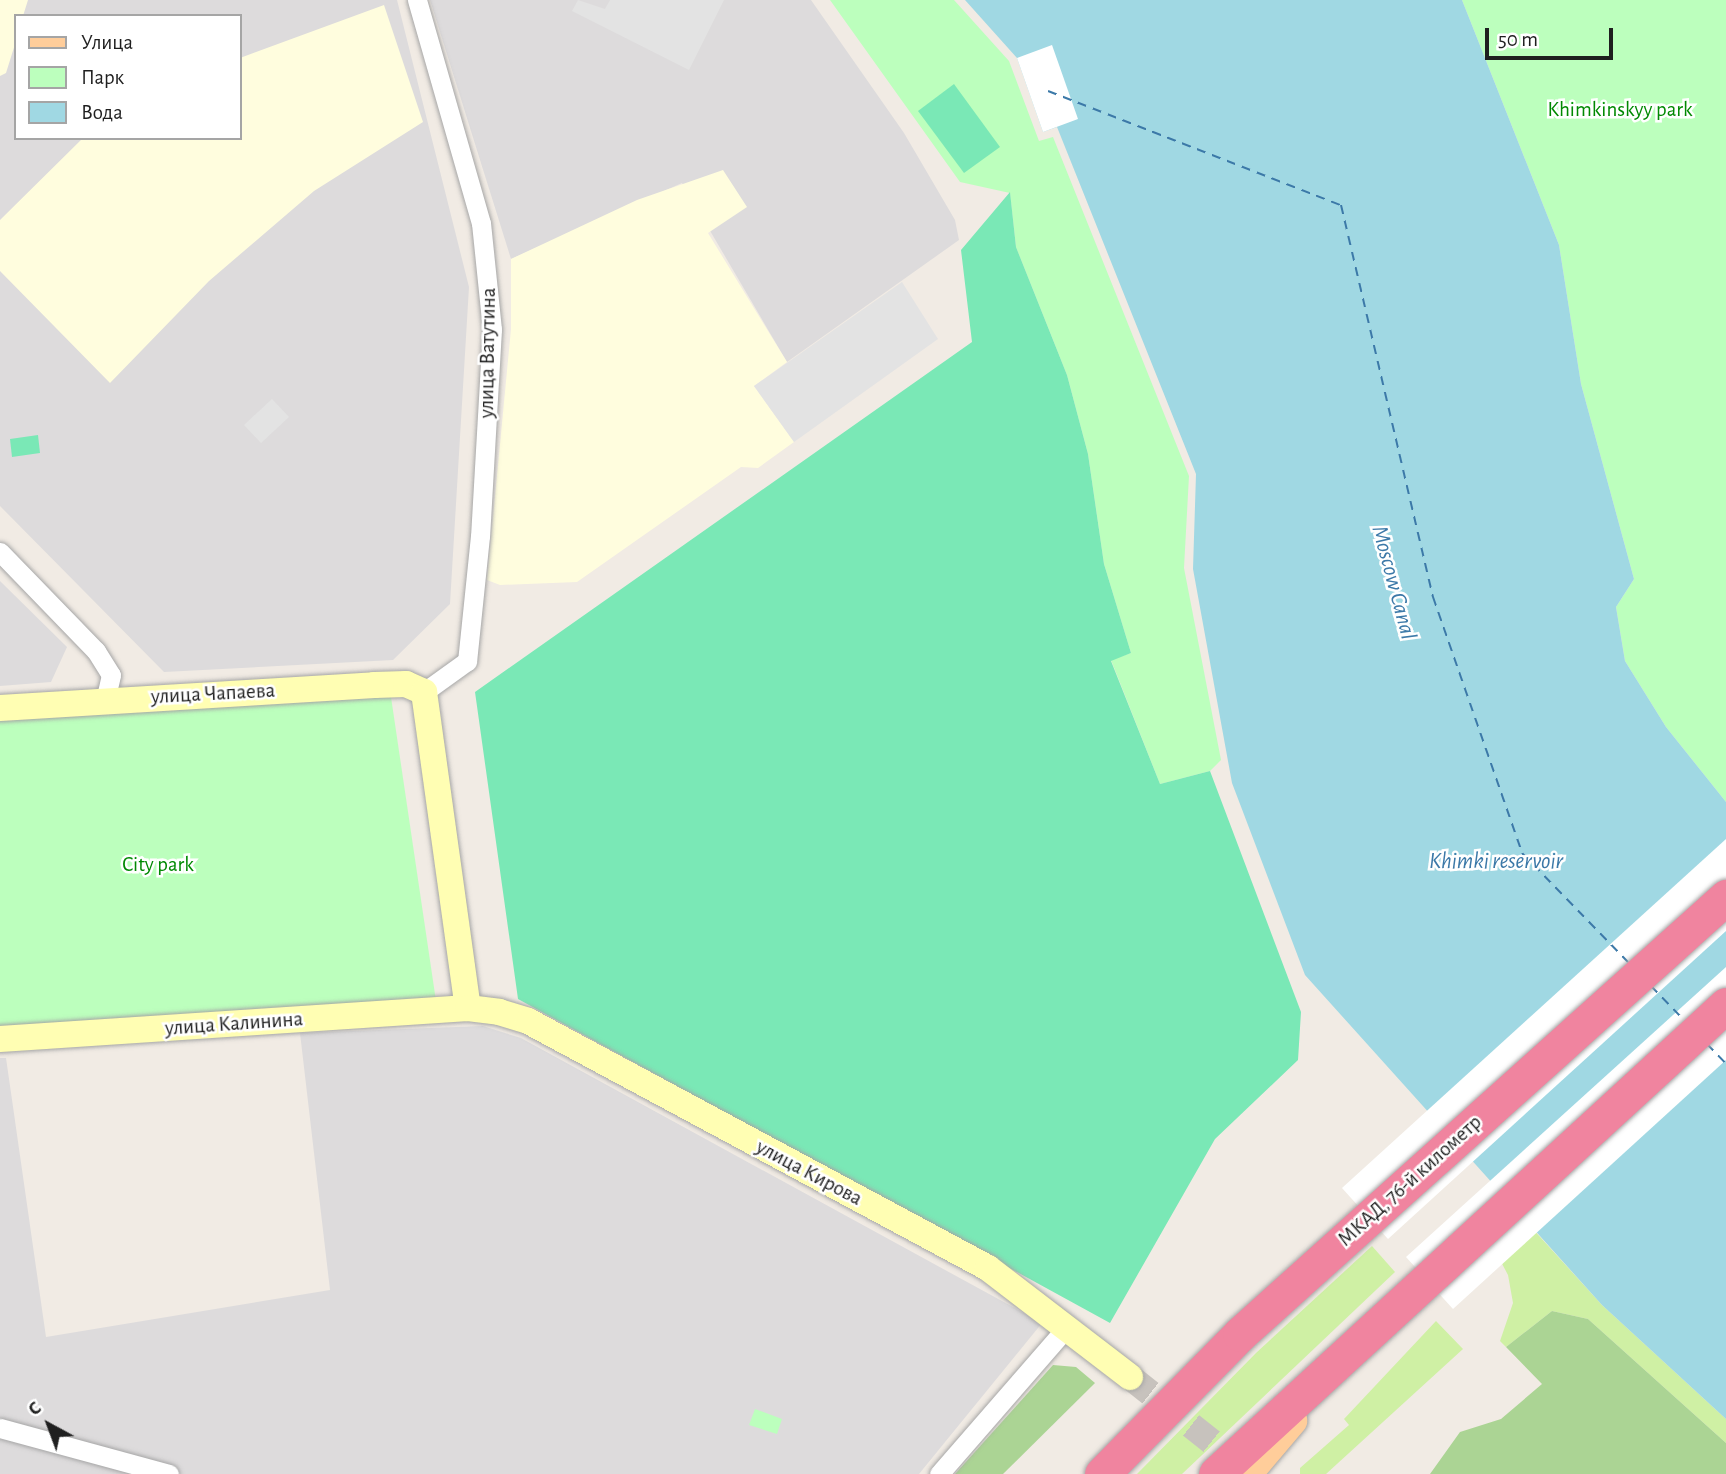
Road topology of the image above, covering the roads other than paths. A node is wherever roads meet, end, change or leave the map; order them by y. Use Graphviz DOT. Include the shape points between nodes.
graph roads {
  1 [pos="417,0"];
  2 [pos="0,552"];
  3 [pos="424,692"];
  4 [pos="105,700"];
  5 [pos="0,708"];
  6 [pos="1726,897"];
  7 [pos="1726,1005"];
  8 [pos="468,1008"];
  9 [pos="0,1039"];
  10 [pos="1373,1325"];
  11 [pos="1067,1327"];
  12 [pos="1130,1377"];
  13 [pos="0,1428"];
  14 [pos="169,1474"];
  15 [pos="939,1474"];
  16 [pos="1102,1474"];
  17 [pos="1216,1474"];
  18 [pos="1247,1474"];
  1 -- 3 [label="street, улица Ватутина" via="481,223 492,329 481,536 467,661"];
  2 -- 4 [label="street" via="96,651 111,675"];
  3 -- 4 [label="street, улица Чапаева" via="403,684"];
  3 -- 8 [label="street"];
  4 -- 5 [label="street, улица Чапаева"];
  6 -- 16 [label="highway, МКАД, 76-й километр" via="1240,1334"];
  7 -- 10 [label="highway"];
  8 -- 9 [label="street, улица Калинина"];
  8 -- 11 [label="street, улица Кирова" via="528,1021 988,1268"];
  10 -- 17 [label="highway"];
  10 -- 18 [label="main road"];
  11 -- 12 [label="street, улица Кирова"];
  11 -- 15 [label="street"];
  13 -- 14 [label="street"];
}
